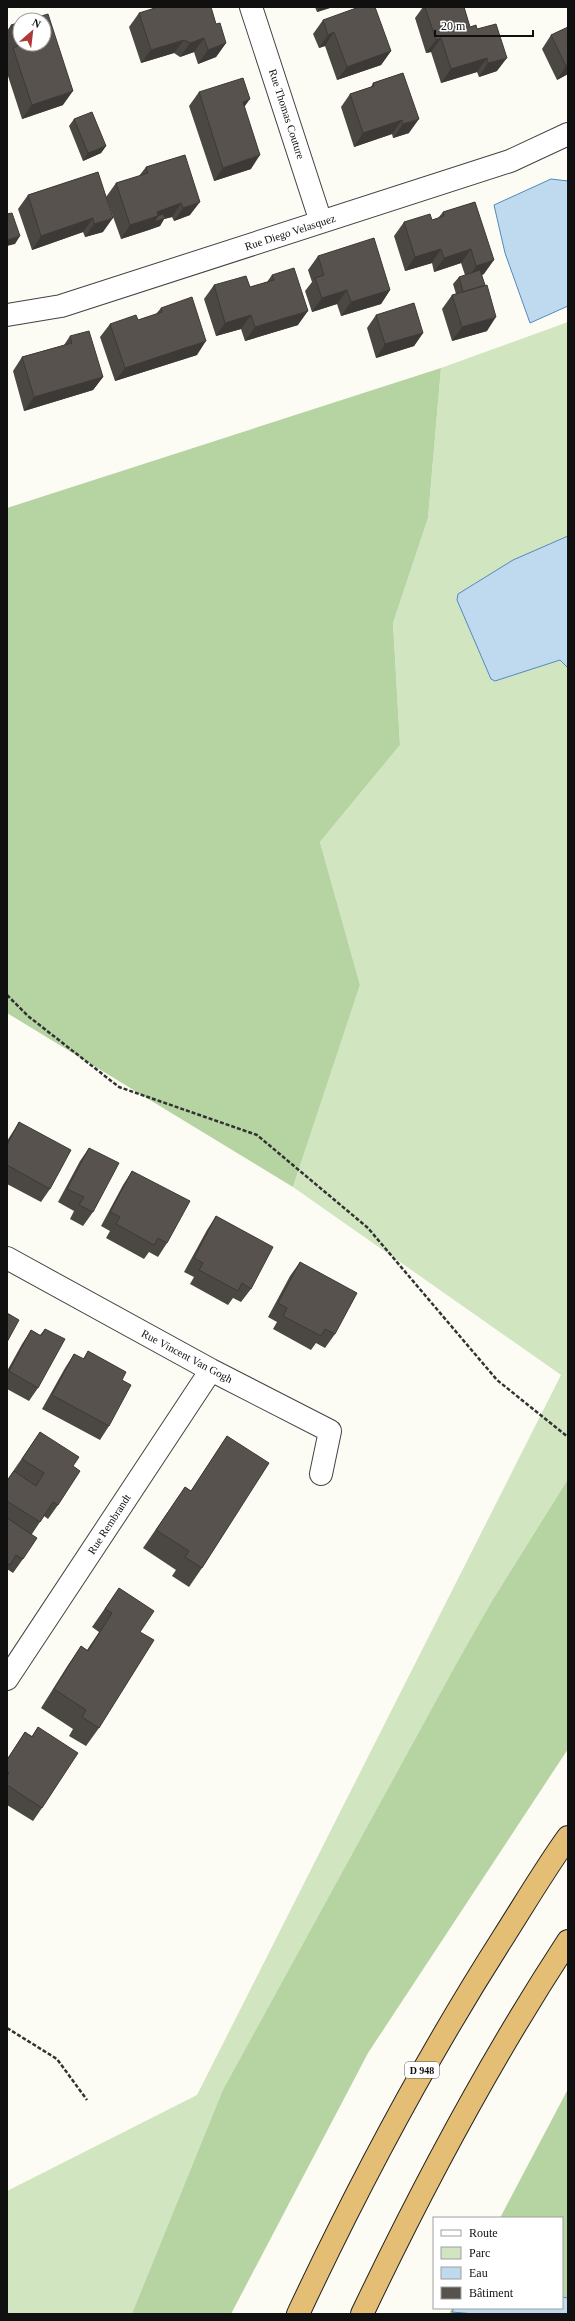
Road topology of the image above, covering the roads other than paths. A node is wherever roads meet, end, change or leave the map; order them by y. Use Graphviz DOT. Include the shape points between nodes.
graph roads {
  1 [pos="251,7"];
  2 [pos="568,134"];
  3 [pos="321,222"];
  4 [pos="7,315"];
  5 [pos="7,1258"];
  6 [pos="210,1370"];
  7 [pos="322,1474"];
  8 [pos="7,1679"];
  9 [pos="568,1837"];
  10 [pos="568,1942"];
  11 [pos="298,2314"];
  12 [pos="362,2314"];
  1 -- 3 [label="street, Rue Thomas Couture"];
  2 -- 3 [label="street, Rue Diego Velasquez" via="510,161"];
  3 -- 4 [label="street, Rue Diego Velasquez" via="61,306"];
  5 -- 6 [label="street, Rue Vincent Van Gogh"];
  6 -- 7 [label="street, Rue Vincent Van Gogh" via="330,1431"];
  6 -- 8 [label="street, Rue Rembrandt"];
  9 -- 11 [label="highway, D 948" via="460,2004 429,2058 360,2185"];
  10 -- 12 [label="highway" via="493,2062"];
}
